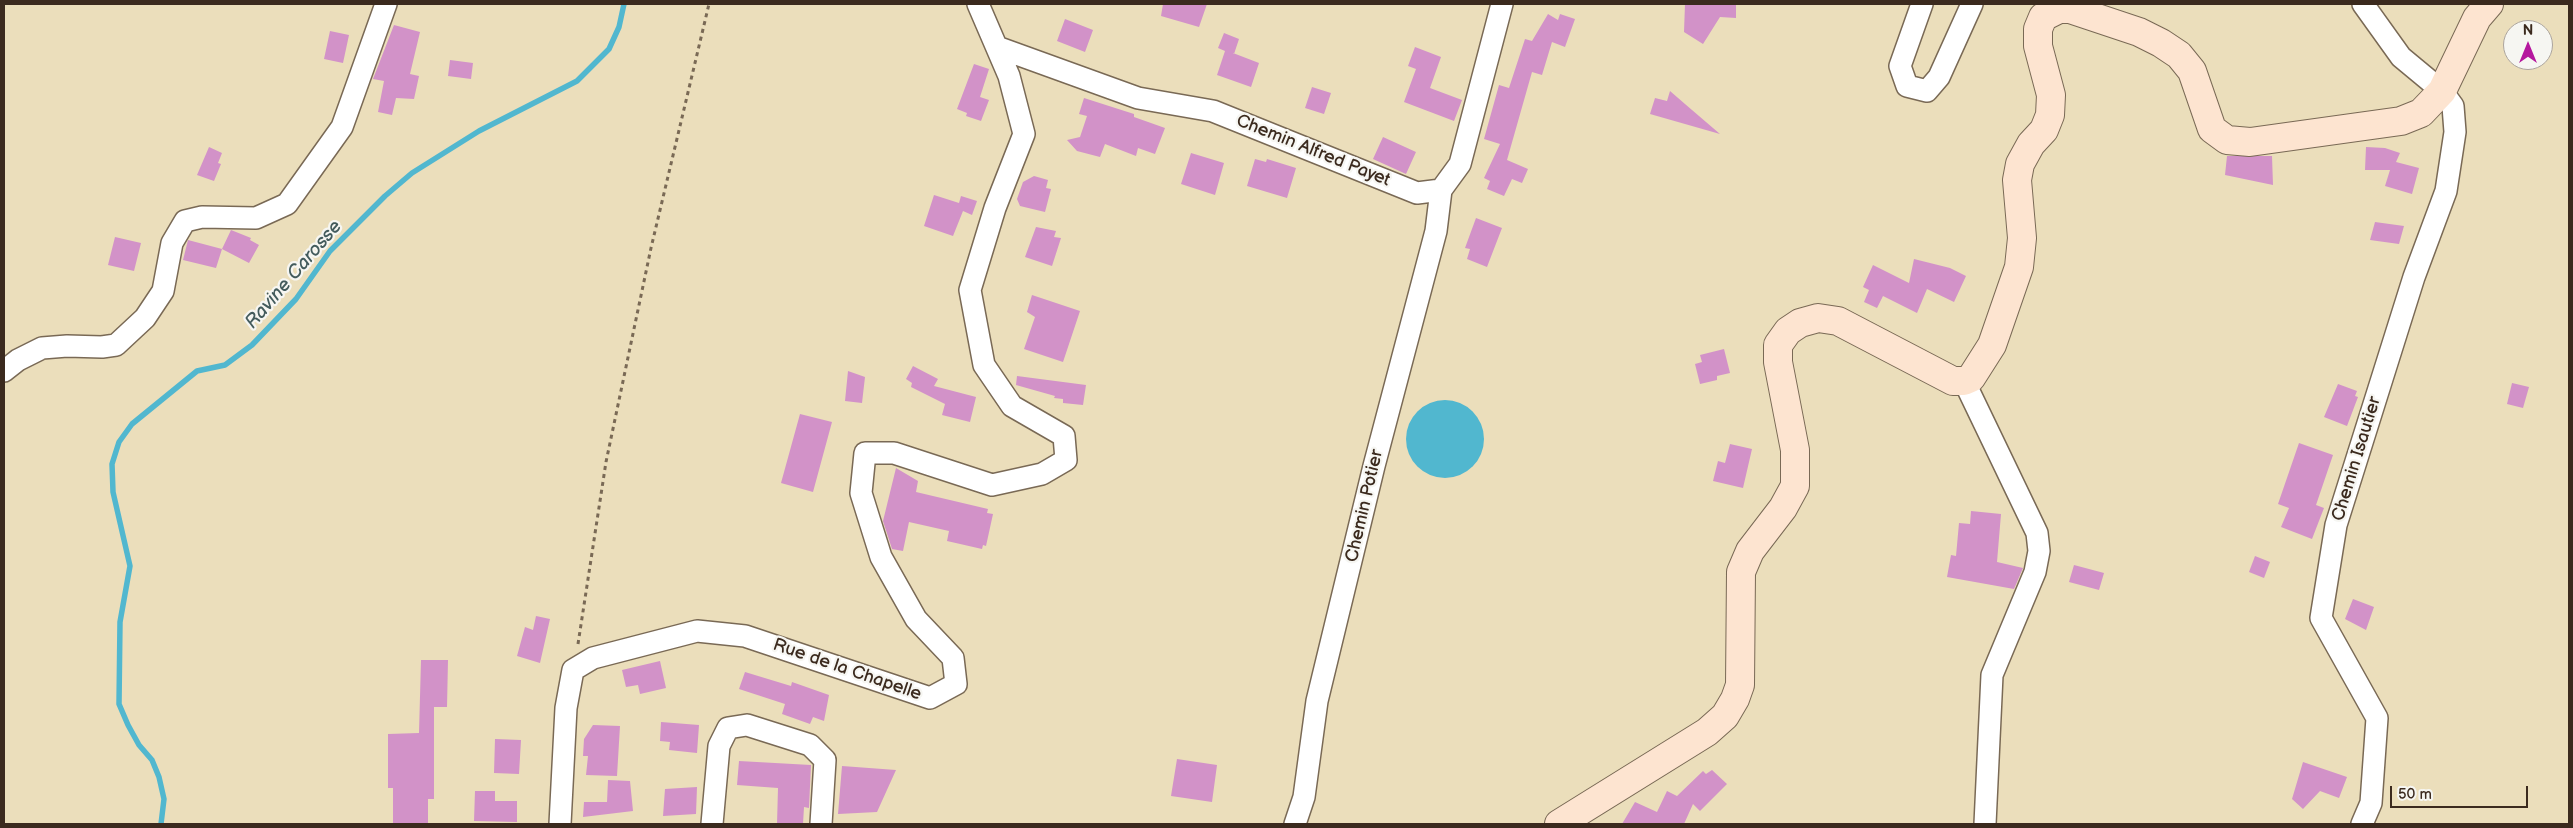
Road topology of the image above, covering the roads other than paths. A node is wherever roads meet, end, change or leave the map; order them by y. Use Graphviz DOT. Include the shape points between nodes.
graph roads {
  1 [pos="386,4"];
  2 [pos="1502,4"];
  3 [pos="1922,4"];
  4 [pos="1972,4"];
  5 [pos="2363,4"];
  6 [pos="2489,4"];
  7 [pos="974,6"];
  8 [pos="2048,8"];
  9 [pos="997,47"];
  10 [pos="2442,92"];
  11 [pos="1441,190"];
  12 [pos="4,371"];
  13 [pos="1964,381"];
  14 [pos="560,824"];
  15 [pos="712,824"];
  16 [pos="821,824"];
  17 [pos="1295,824"];
  18 [pos="1559,824"];
  19 [pos="1985,824"];
  20 [pos="2362,824"];
  1 -- 12 [label="street" via="342,128 287,204 256,218 202,217 185,221 172,243 163,291 145,318 116,345 42,348"];
  2 -- 11 [label="street" via="1460,164"];
  3 -- 4 [label="street" via="1900,66 1908,86 1927,91 1939,77"];
  5 -- 10 [label="street" via="2401,57"];
  6 -- 10 [label="main road" via="2477,18"];
  7 -- 9 [label="street, Rue de la Chapelle"];
  8 -- 10 [label="main road" via="2070,9 2139,32 2179,55 2192,71 2212,129 2227,140 2250,142 2401,121 2421,113"];
  8 -- 13 [label="main road" via="2038,29 2038,46 2051,95 2050,115 2044,130 2020,164 2017,180 2022,238 2019,267 1992,345 1971,378"];
  9 -- 11 [label="street, Chemin Alfred Payet" via="1138,98 1213,111 1417,193"];
  9 -- 14 [label="street, Rue de la Chapelle" via="1010,76 1024,134 995,208 970,290 984,365 1012,406 1064,436 1066,460 1042,474 992,485 894,453 865,453 861,493 881,557 916,619 953,658 956,684 930,698 745,636 697,631 593,658 574,670 566,708"];
  10 -- 20 [label="street, Chemin Isautier" via="2453,106 2455,132 2446,191 2414,277 2336,525 2321,618 2377,718 2372,803"];
  11 -- 17 [label="street, Chemin Potier" via="1436,231 1317,701 1304,797"];
  13 -- 18 [label="main road" via="1942,376 1838,321 1818,318 1800,323 1788,331 1778,345 1778,362 1795,450 1795,486 1783,508 1750,551 1741,572 1740,684 1735,700 1725,716 1707,732"];
  13 -- 19 [label="street" via="2037,533 2039,551 2035,572 1992,675"];
  15 -- 16 [label="street" via="719,746 728,728 747,724 810,745 825,760"];
}
